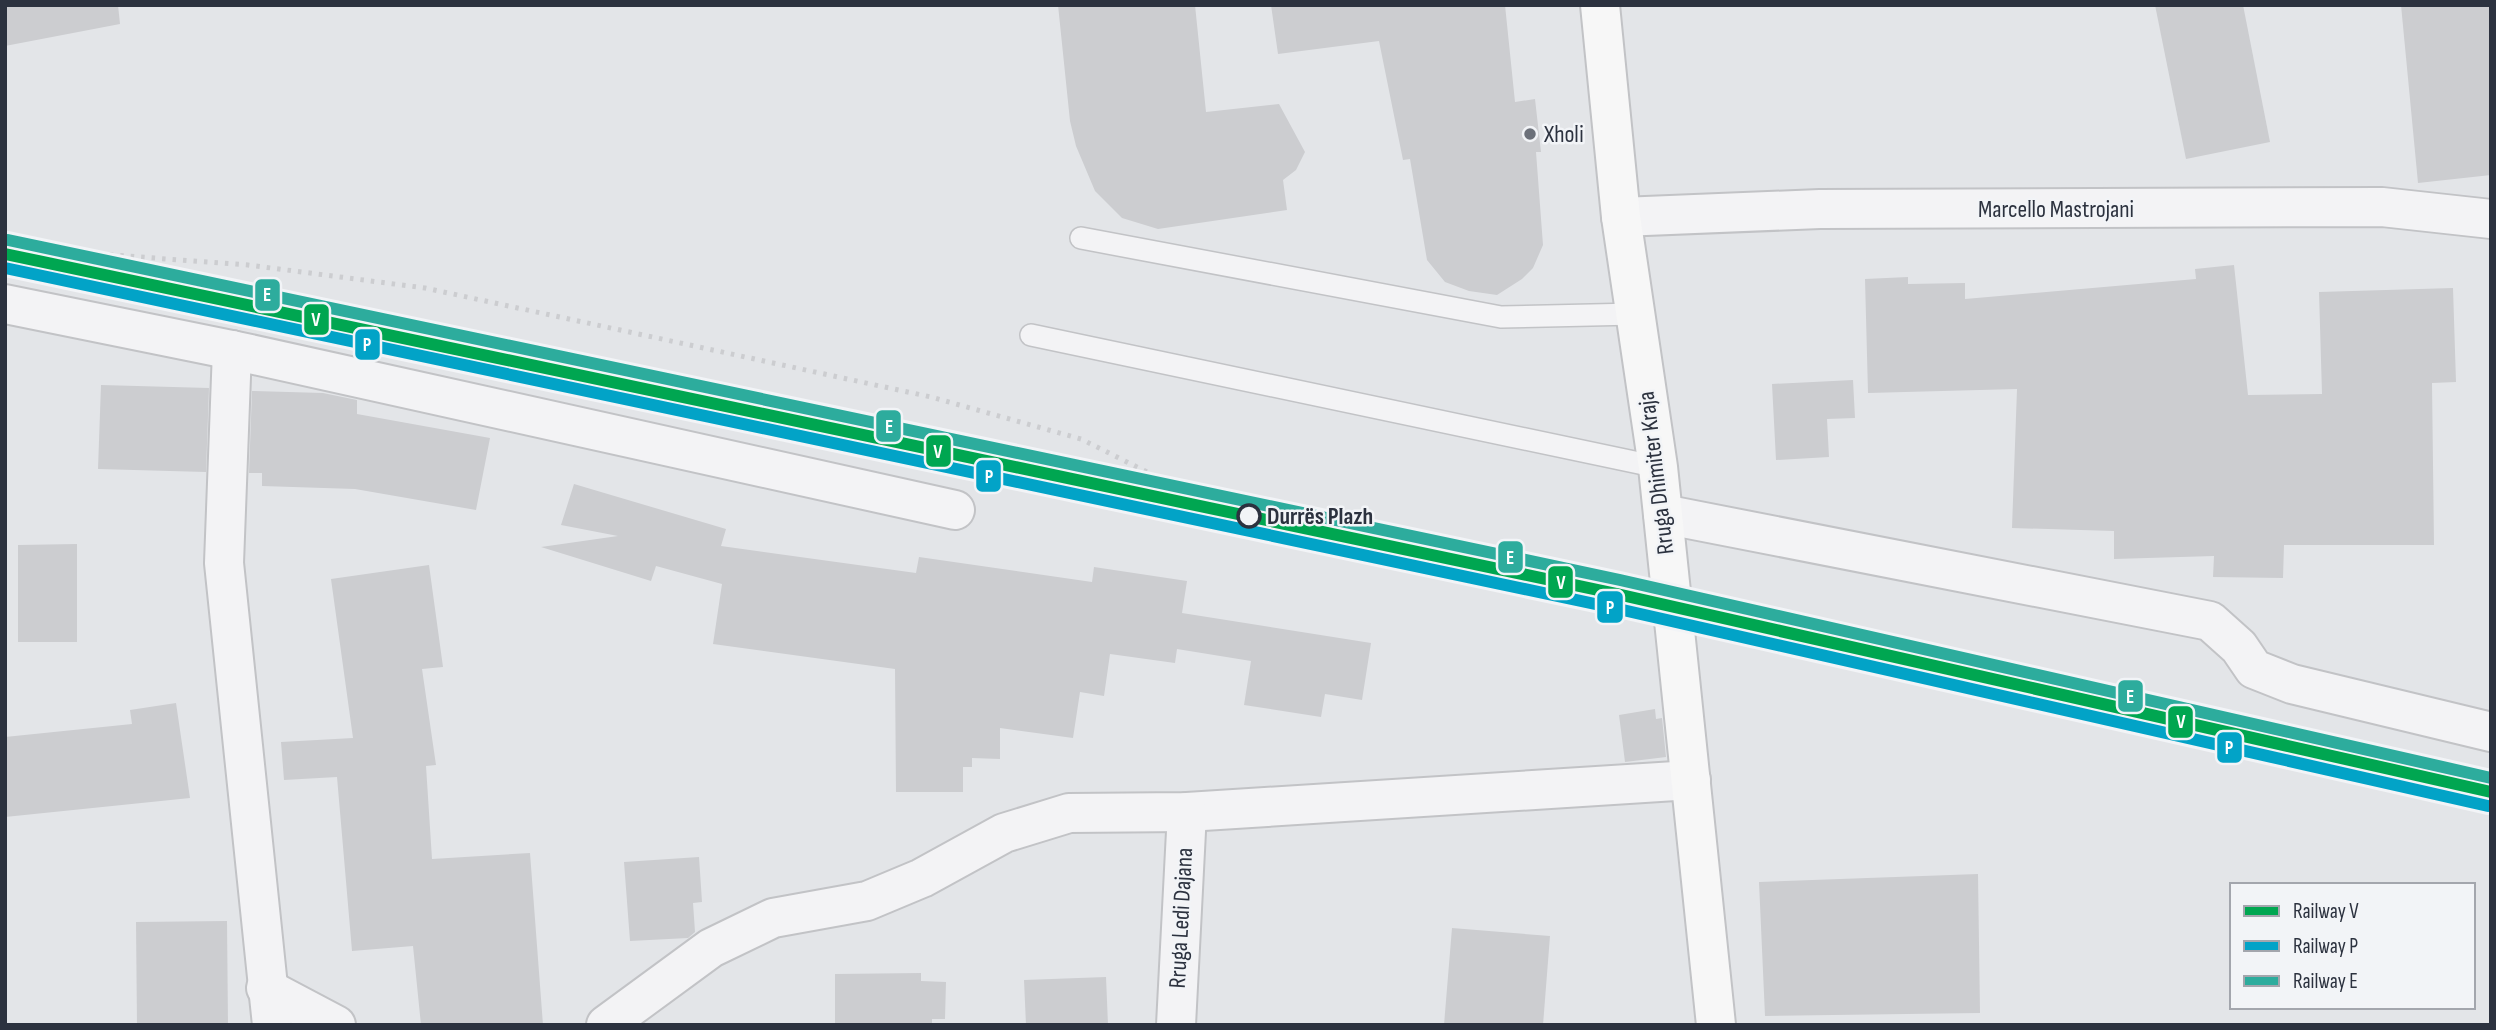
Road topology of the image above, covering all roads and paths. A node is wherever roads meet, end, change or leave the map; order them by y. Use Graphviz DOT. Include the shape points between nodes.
graph roads {
  1 [pos="1600,5"];
  2 [pos="1621,217"];
  3 [pos="2491,219"];
  4 [pos="1081,239"];
  5 [pos="5,304"];
  6 [pos="1636,314"];
  7 [pos="1031,335"];
  8 [pos="232,350"];
  9 [pos="1658,467"];
  10 [pos="955,510"];
  11 [pos="1663,514"];
  12 [pos="2491,732"];
  13 [pos="1691,780"];
  14 [pos="1187,812"];
  15 [pos="266,988"];
  16 [pos="272,1025"];
  17 [pos="336,1025"];
  18 [pos="606,1025"];
  19 [pos="1176,1025"];
  20 [pos="1716,1025"];
  1 -- 2 [label="street, Rruga Dhimiter Kraja"];
  2 -- 3 [label="street, Marcello Mastrojani" via="1820,209 2382,208"];
  2 -- 6 [label="street, Rruga Dhimiter Kraja"];
  4 -- 6 [label="lane" via="1501,317"];
  5 -- 8 [label="street"];
  6 -- 9 [label="street, Rruga Dhimiter Kraja"];
  7 -- 9 [label="lane"];
  8 -- 10 [label="street"];
  8 -- 15 [label="street" via="224,563"];
  9 -- 11 [label="street, Rruga Dhimiter Kraja"];
  11 -- 12 [label="street" via="2210,621 2254,668 2291,684"];
  11 -- 13 [label="street, Rruga Dhimiter Kraja"];
  13 -- 14 [label="street"];
  13 -- 20 [label="street, Rruga Dhimiter Kraja"];
  14 -- 18 [label="street" via="1069,813 1004,833 922,878 867,901 773,918 711,948"];
  14 -- 19 [label="street, Rruga Ledi Dajana"];
  15 -- 16 [label="street"];
  15 -- 17 [label="street"];
}
